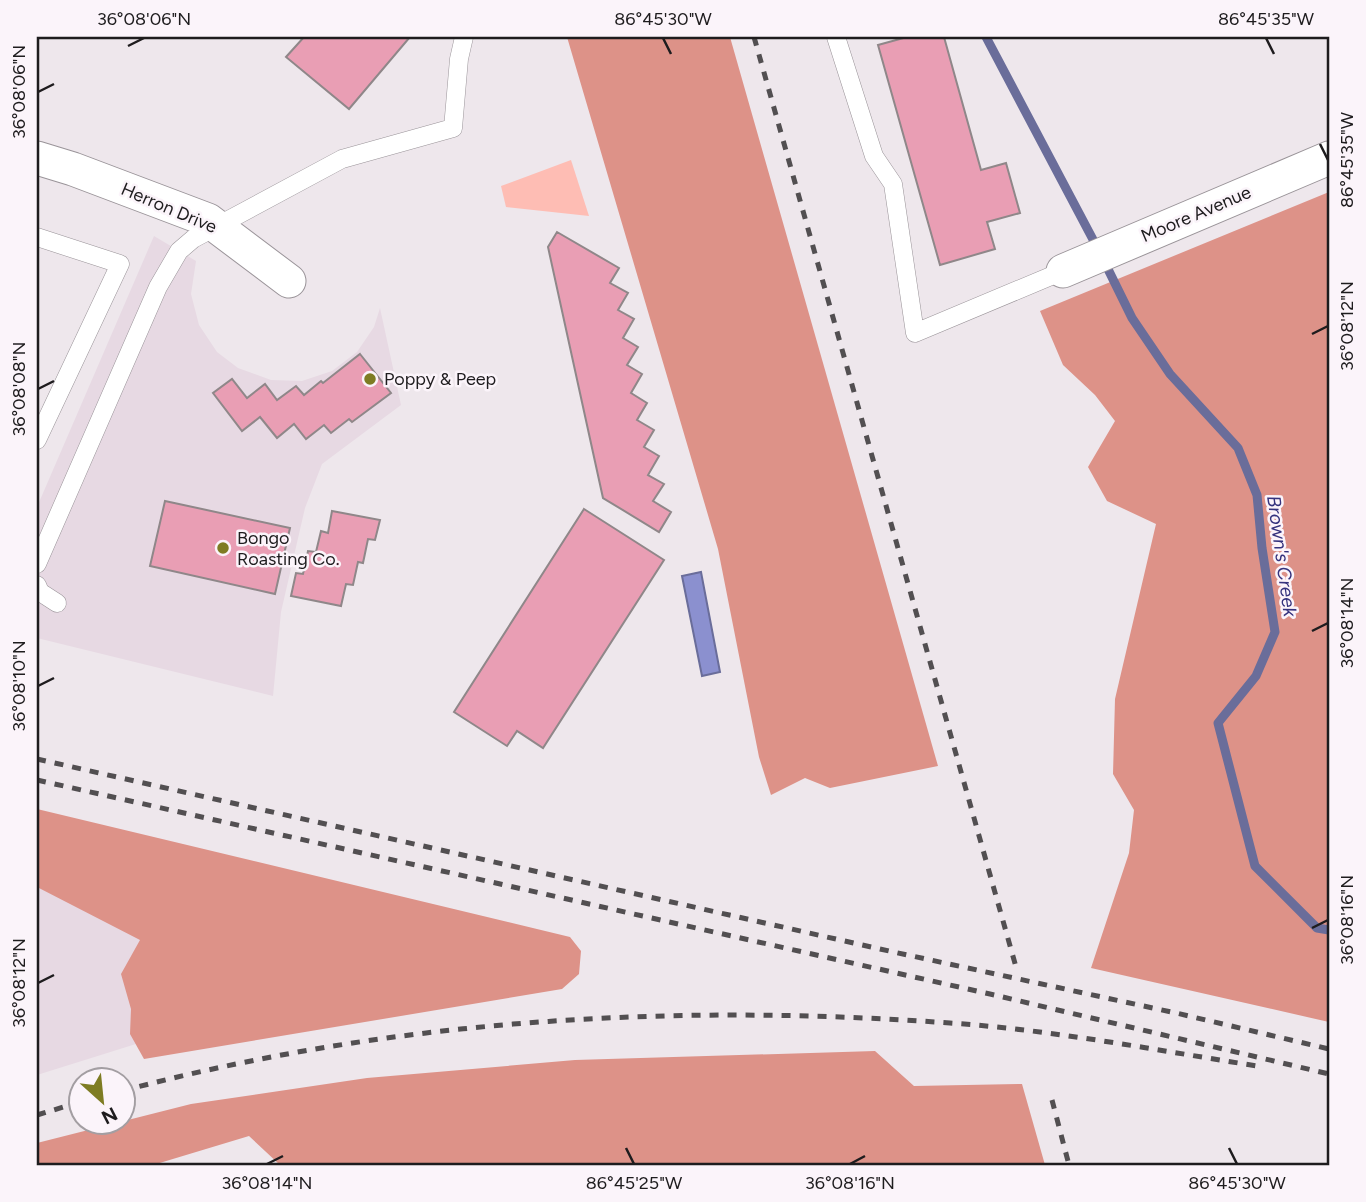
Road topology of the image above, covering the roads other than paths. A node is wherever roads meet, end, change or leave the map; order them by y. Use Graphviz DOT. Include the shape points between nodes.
graph roads {
  1 [pos="464,37"];
  2 [pos="835,37"];
  3 [pos="37,158"];
  4 [pos="1329,158"];
  5 [pos="218,226"];
  6 [pos="37,237"];
  7 [pos="1063,271"];
  8 [pos="289,281"];
  9 [pos="37,440"];
  10 [pos="37,564"];
  11 [pos="37,586"];
  12 [pos="57,603"];
  1 -- 5 [label="lane" via="453,128 342,159"];
  2 -- 7 [label="lane" via="874,156 893,184 915,333"];
  3 -- 5 [label="street, Herron Drive"];
  4 -- 7 [label="street, Moore Avenue"];
  5 -- 8 [label="street, Herron Drive"];
  5 -- 10 [label="lane" via="178,251 158,287"];
  6 -- 9 [label="lane" via="120,264"];
  11 -- 12 [label="lane"];
}
